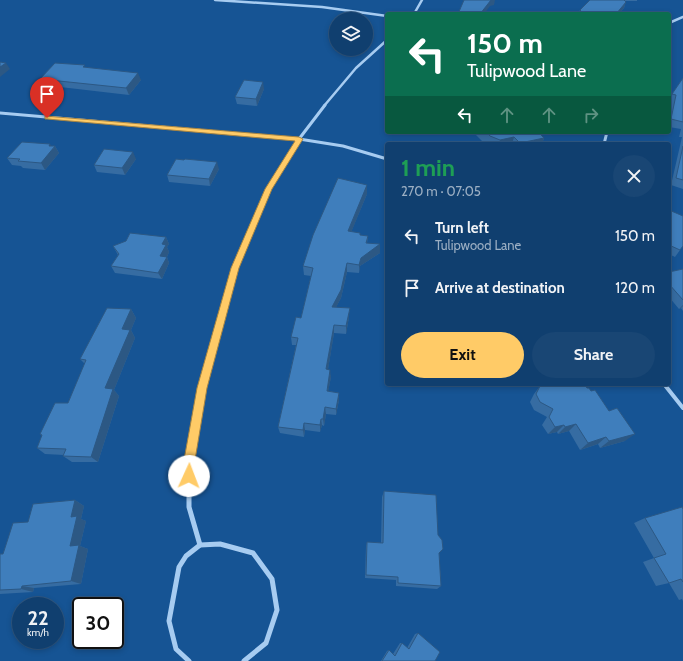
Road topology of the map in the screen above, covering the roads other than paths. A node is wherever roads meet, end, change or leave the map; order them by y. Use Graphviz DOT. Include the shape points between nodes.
graph roads {
  1 [pos="215,0"];
  2 [pos="422,0"];
  3 [pos="415,12"];
  4 [pos="385,16"];
  5 [pos="683,17"];
  6 [pos="671,23"];
  7 [pos="385,42"];
  8 [pos="0,113"];
  9 [pos="299,139"];
  10 [pos="385,159"];
  11 [pos="666,386"];
  12 [pos="683,408"];
  13 [pos="200,546"];
  14 [pos="189,661"];
  15 [pos="244,661"];
  1 -- 4 [label="street" via="328,8"];
  2 -- 3 [label="street"];
  5 -- 6 [label="street"];
  7 -- 9 [label="street" via="356,68"];
  8 -- 9 [label="street"];
  9 -- 10 [label="street" via="343,146"];
  9 -- 13 [label="street" via="269,189 235,268 202,388 189,460 190,507"];
  11 -- 12 [label="street"];
  13 -- 14 [label="street" via="186,556 179,567 169,621 176,648"];
  13 -- 15 [label="street" via="220,544 253,553 272,579 277,610 266,643"];
}
